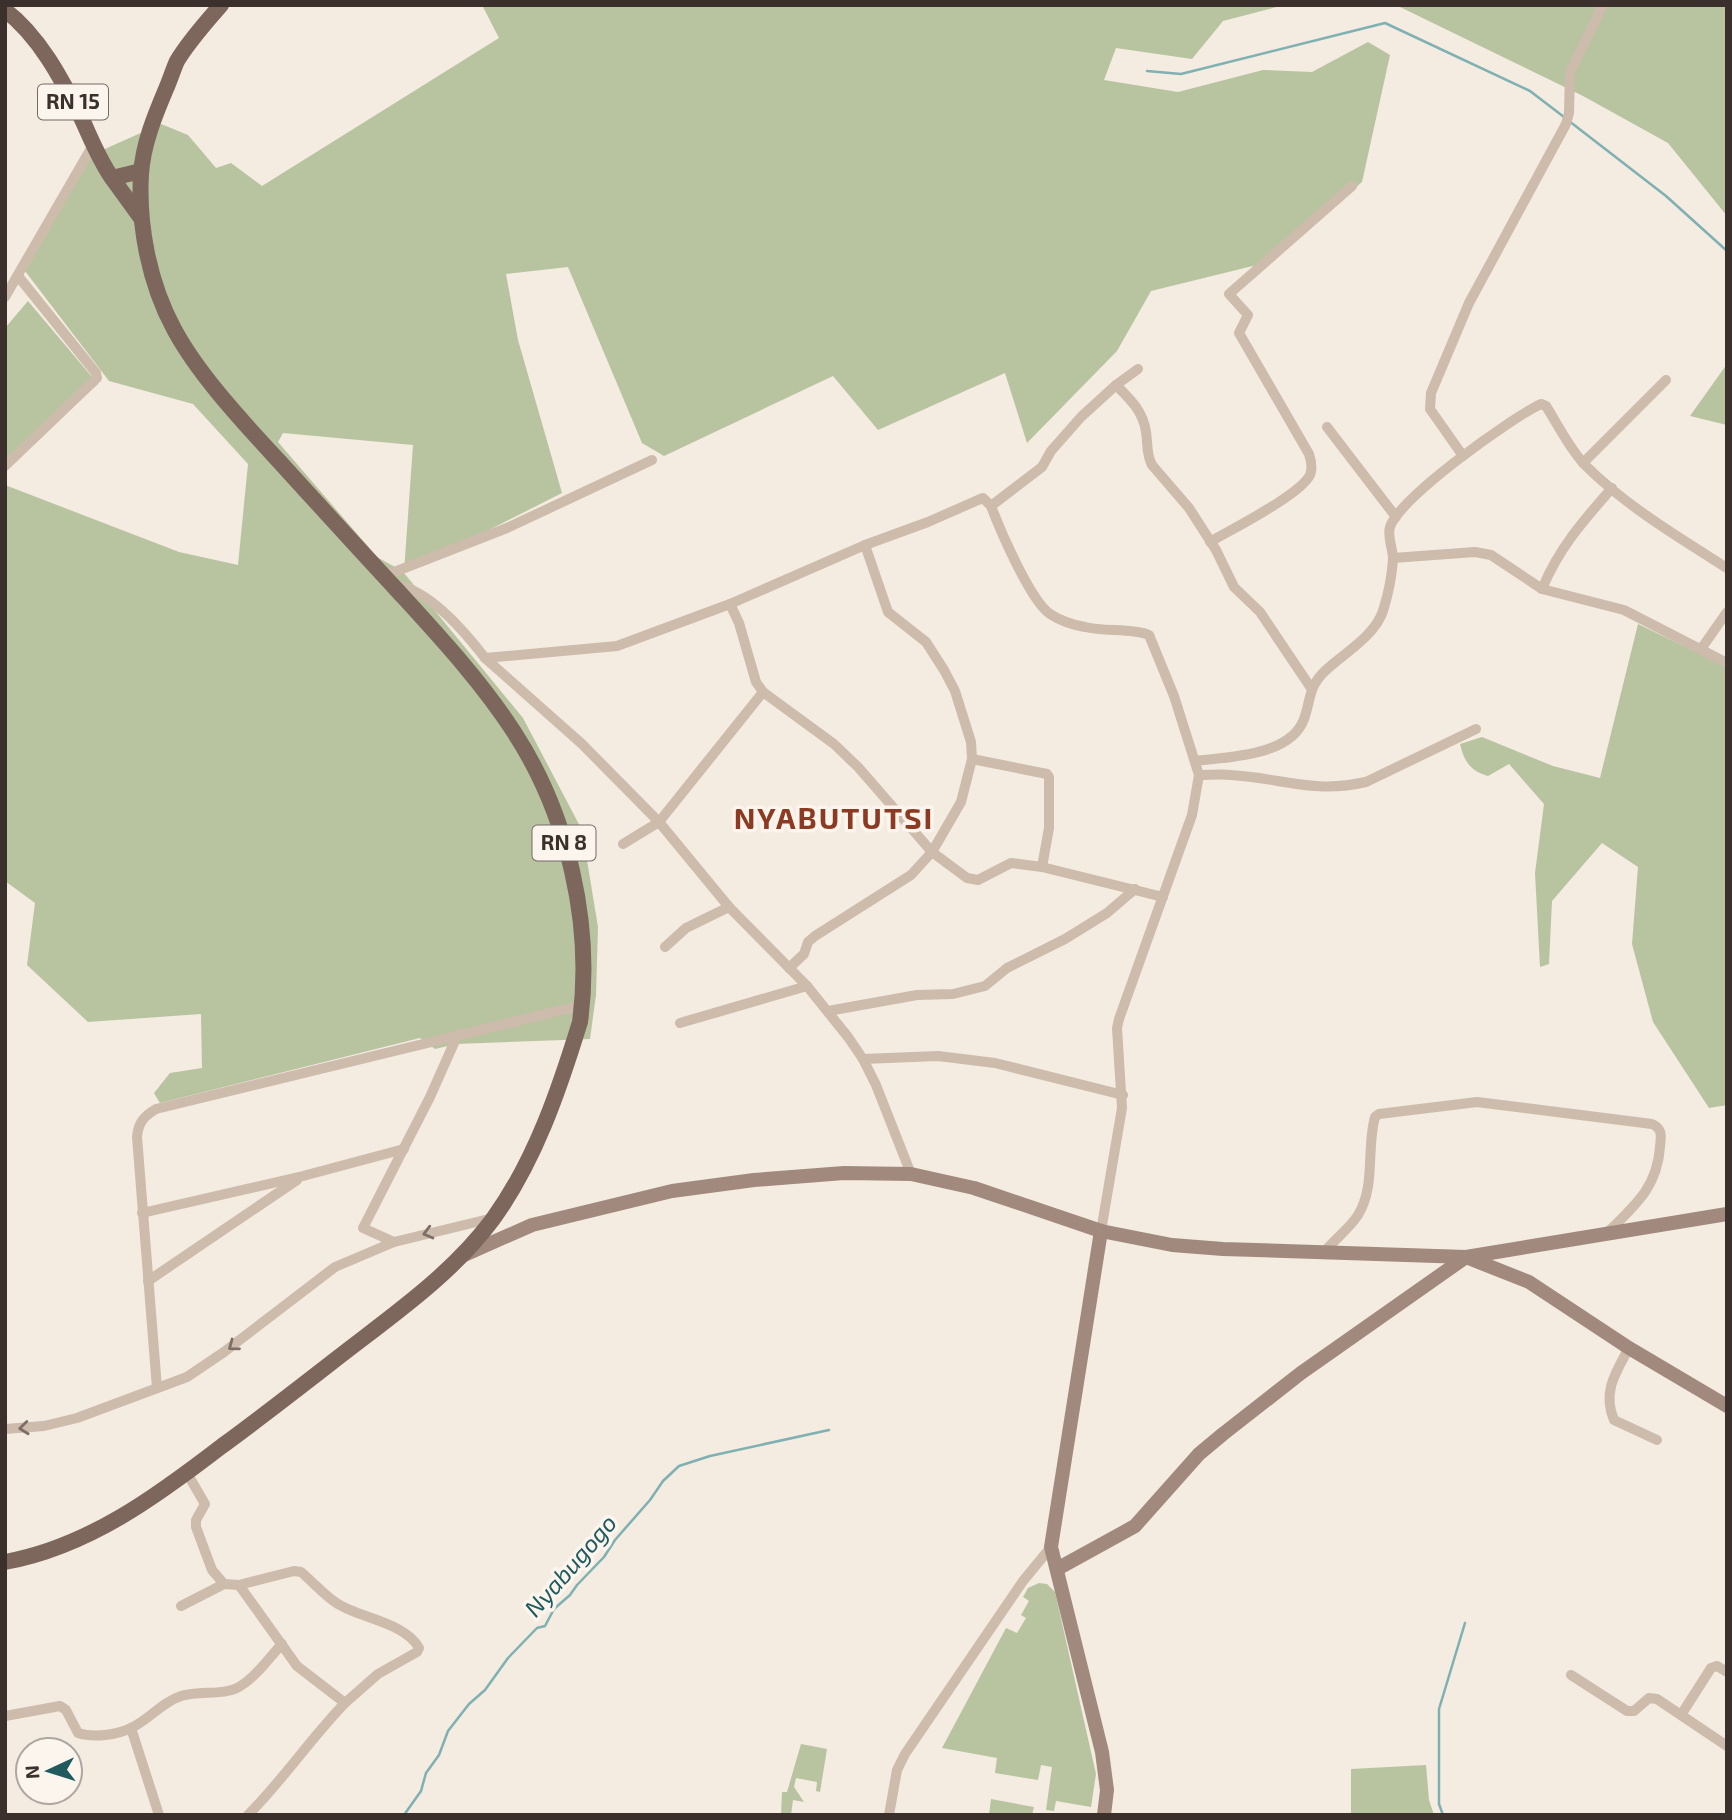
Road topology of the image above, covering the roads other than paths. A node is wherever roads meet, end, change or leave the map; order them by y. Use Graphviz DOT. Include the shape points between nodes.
graph roads {
  1 [pos="221,5"];
  2 [pos="1604,5"];
  3 [pos="5,10"];
  4 [pos="93,145"];
  5 [pos="141,172"];
  6 [pos="112,178"];
  7 [pos="1352,186"];
  8 [pos="141,218"];
  9 [pos="18,276"];
  10 [pos="5,297"];
  11 [pos="1138,369"];
  12 [pos="1666,380"];
  13 [pos="1116,385"];
  14 [pos="1327,427"];
  15 [pos="1462,456"];
  16 [pos="652,460"];
  17 [pos="1584,463"];
  18 [pos="5,466"];
  19 [pos="1612,488"];
  20 [pos="991,506"];
  21 [pos="1396,517"];
  22 [pos="1210,542"];
  23 [pos="865,545"];
  24 [pos="1393,558"];
  25 [pos="1727,568"];
  26 [pos="388,580"];
  27 [pos="1542,589"];
  28 [pos="730,604"];
  29 [pos="1727,612"];
  30 [pos="1701,649"];
  31 [pos="485,658"];
  32 [pos="1727,663"];
  33 [pos="1311,688"];
  34 [pos="763,692"];
  35 [pos="1476,729"];
  36 [pos="972,759"];
  37 [pos="1195,761"];
  38 [pos="1199,775"];
  39 [pos="659,822"];
  40 [pos="623,844"];
  41 [pos="932,852"];
  42 [pos="1042,867"];
  43 [pos="1135,889"];
  44 [pos="1163,897"];
  45 [pos="729,906"];
  46 [pos="665,947"];
  47 [pos="789,968"];
  48 [pos="807,986"];
  49 [pos="583,1004"];
  50 [pos="828,1011"];
  51 [pos="680,1023"];
  52 [pos="458,1034"];
  53 [pos="863,1059"];
  54 [pos="1123,1095"];
  55 [pos="404,1149"];
  56 [pos="911,1174"];
  57 [pos="303,1176"];
  58 [pos="142,1213"];
  59 [pos="1727,1214"];
  60 [pos="494,1218"];
  61 [pos="1101,1231"];
  62 [pos="1606,1234"];
  63 [pos="394,1242"];
  64 [pos="1324,1252"];
  65 [pos="464,1255"];
  66 [pos="1466,1257"];
  67 [pos="148,1281"];
  68 [pos="1629,1348"];
  69 [pos="157,1388"];
  70 [pos="1727,1406"];
  71 [pos="5,1429"];
  72 [pos="1657,1440"];
  73 [pos="187,1473"];
  74 [pos="1051,1547"];
  75 [pos="5,1562"];
  76 [pos="1058,1569"];
  77 [pos="224,1584"];
  78 [pos="239,1585"];
  79 [pos="181,1606"];
  80 [pos="282,1644"];
  81 [pos="1727,1672"];
  82 [pos="1571,1675"];
  83 [pos="345,1703"];
  84 [pos="1681,1715"];
  85 [pos="5,1716"];
  86 [pos="131,1728"];
  87 [pos="1727,1746"];
  88 [pos="159,1815"];
  89 [pos="248,1815"];
  90 [pos="889,1815"];
  91 [pos="1104,1815"];
  1 -- 5 [label="main road, RN 8" via="177,61 152,122"];
  2 -- 15 [label="street" via="1570,72 1566,124 1469,303 1431,393 1430,409"];
  3 -- 4 [label="main road, RN 15" via="49,59"];
  4 -- 6 [label="main road, RN 15"];
  4 -- 9 [label="street"];
  5 -- 6 [label="main road"];
  5 -- 8 [label="main road, RN 8"];
  6 -- 8 [label="main road, RN 15"];
  7 -- 22 [label="street" via="1229,294 1248,315 1239,333 1309,454 1311,470 1297,489"];
  8 -- 26 [label="main road, RN 8" via="157,289 188,353 252,432"];
  9 -- 10 [label="street"];
  9 -- 18 [label="street" via="97,378"];
  11 -- 13 [label="street"];
  12 -- 17 [label="street"];
  13 -- 20 [label="street" via="1051,451 1042,467"];
  13 -- 22 [label="street" via="1140,412 1152,465 1189,508"];
  14 -- 21 [label="street"];
  15 -- 17 [label="street" via="1541,404"];
  15 -- 21 [label="street"];
  16 -- 26 [label="street"];
  17 -- 19 [label="street"];
  19 -- 25 [label="street"];
  19 -- 27 [label="street" via="1560,551"];
  20 -- 23 [label="street" via="983,498"];
  20 -- 37 [label="street" via="1018,567 1049,613 1087,628 1149,635"];
  21 -- 24 [label="street" via="1389,529"];
  22 -- 33 [label="street" via="1234,587 1259,612"];
  23 -- 28 [label="street"];
  23 -- 36 [label="street" via="888,612 926,642 950,681 971,742"];
  24 -- 27 [label="street" via="1491,555"];
  24 -- 33 [label="street" via="1377,624"];
  26 -- 31 [label="street" via="431,601"];
  26 -- 49 [label="main road, RN 8" via="482,687 538,774 563,835 572,875 582,942"];
  27 -- 30 [label="street" via="1624,610"];
  28 -- 31 [label="street" via="617,646"];
  28 -- 34 [label="street"];
  29 -- 30 [label="street"];
  30 -- 32 [label="street"];
  31 -- 39 [label="street" via="582,744"];
  33 -- 37 [label="street" via="1300,729 1281,744 1244,755"];
  34 -- 39 [label="street"];
  34 -- 41 [label="street" via="811,725 858,767"];
  35 -- 38 [label="street" via="1349,786 1306,787 1229,774"];
  36 -- 41 [label="street" via="961,802"];
  36 -- 42 [label="street" via="1049,777"];
  37 -- 38 [label="street"];
  38 -- 44 [label="street" via="1192,815"];
  39 -- 40 [label="street"];
  39 -- 45 [label="street"];
  41 -- 42 [label="street" via="973,880 1011,863"];
  41 -- 47 [label="street" via="911,874 815,936"];
  42 -- 43 [label="street"];
  43 -- 44 [label="street"];
  43 -- 50 [label="street" via="1107,913 1007,968 985,986"];
  44 -- 54 [label="street" via="1117,1028"];
  45 -- 46 [label="street" via="686,928"];
  45 -- 47 [label="street"];
  47 -- 48 [label="street"];
  48 -- 50 [label="street"];
  48 -- 51 [label="street"];
  49 -- 52 [label="street"];
  49 -- 60 [label="main road, RN 8" via="540,1137"];
  50 -- 53 [label="street"];
  52 -- 55 [label="street"];
  52 -- 58 [label="street" via="156,1109 137,1129"];
  53 -- 54 [label="street" via="938,1056 995,1063"];
  53 -- 56 [label="street"];
  54 -- 61 [label="street"];
  55 -- 57 [label="street"];
  55 -- 63 [label="street" via="363,1228"];
  56 -- 61 [label="street" via="974,1188"];
  56 -- 65 [label="street" via="844,1173 672,1191 532,1225"];
  57 -- 58 [label="street"];
  57 -- 67 [label="street"];
  58 -- 67 [label="street"];
  59 -- 62 [label="street"];
  60 -- 63 [label="street, one-way"];
  60 -- 65 [label="main road, RN 8"];
  61 -- 64 [label="street" via="1172,1245"];
  61 -- 74 [label="street"];
  62 -- 64 [label="street" via="1648,1192 1660,1155 1659,1128 1482,1102 1454,1103 1375,1117 1361,1209"];
  62 -- 66 [label="street"];
  63 -- 69 [label="street, one-way" via="335,1267 224,1352 187,1377"];
  64 -- 66 [label="street"];
  65 -- 73 [label="main road, RN 8"];
  66 -- 68 [label="street" via="1529,1282"];
  66 -- 76 [label="street" via="1223,1434 1199,1454 1135,1527"];
  67 -- 69 [label="street"];
  68 -- 70 [label="street"];
  68 -- 72 [label="street" via="1610,1383 1611,1411 1614,1420"];
  69 -- 71 [label="street, one-way" via="77,1418"];
  73 -- 75 [label="main road, RN 8" via="121,1518 66,1544"];
  73 -- 77 [label="street" via="205,1504 196,1527 212,1570"];
  74 -- 76 [label="street"];
  74 -- 90 [label="street" via="905,1754 897,1770"];
  76 -- 91 [label="street" via="1102,1752 1107,1790"];
  77 -- 78 [label="street"];
  77 -- 79 [label="street"];
  78 -- 80 [label="street"];
  78 -- 83 [label="street" via="301,1573 339,1605 372,1617 418,1644 416,1651 378,1674"];
  80 -- 83 [label="street" via="297,1666"];
  80 -- 86 [label="street" via="243,1685 231,1691 177,1697"];
  81 -- 84 [label="street" via="1711,1668"];
  82 -- 84 [label="street" via="1627,1711 1653,1698"];
  83 -- 89 [label="street"];
  84 -- 87 [label="street"];
  85 -- 86 [label="street" via="60,1706 78,1733 97,1736"];
  86 -- 88 [label="street"];
}
